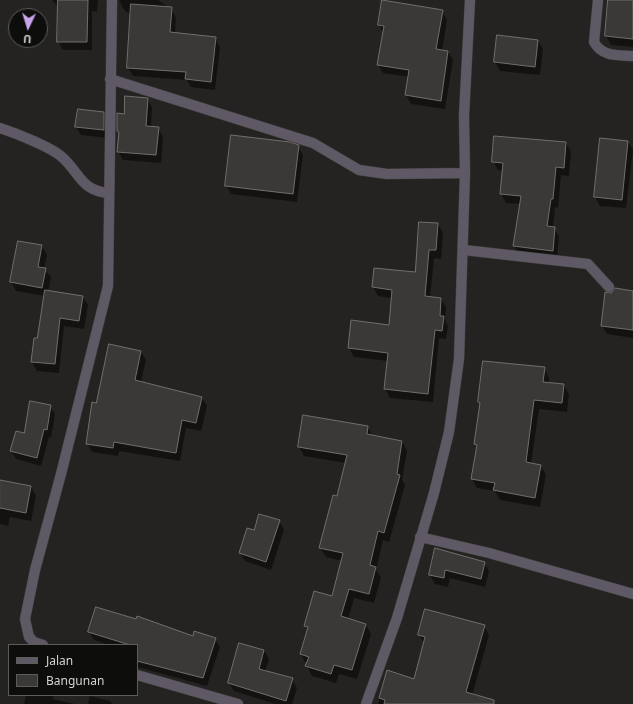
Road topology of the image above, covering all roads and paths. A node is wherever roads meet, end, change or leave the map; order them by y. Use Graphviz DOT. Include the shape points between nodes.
graph roads {
  1 [pos="112,0"];
  2 [pos="470,0"];
  3 [pos="598,0"];
  4 [pos="633,56"];
  5 [pos="110,79"];
  6 [pos="0,128"];
  7 [pos="466,173"];
  8 [pos="109,193"];
  9 [pos="464,250"];
  10 [pos="609,287"];
  11 [pos="420,537"];
  12 [pos="633,594"];
  13 [pos="40,644"];
  14 [pos="138,675"];
  15 [pos="238,704"];
  16 [pos="366,704"];
  1 -- 5 [label="street"];
  2 -- 7 [label="street" via="464,116"];
  3 -- 4 [label="street" via="594,42 596,46 604,53"];
  5 -- 7 [label="street" via="313,143 359,170 388,174"];
  5 -- 8 [label="street"];
  6 -- 8 [label="street" via="61,157 83,184 97,192"];
  7 -- 9 [label="street"];
  8 -- 13 [label="street" via="108,286 35,570 25,619 29,637"];
  9 -- 10 [label="street" via="588,264"];
  9 -- 11 [label="street" via="459,359 449,432"];
  11 -- 12 [label="street" via="489,553"];
  11 -- 16 [label="street" via="397,618"];
  14 -- 15 [label="street"];
}
